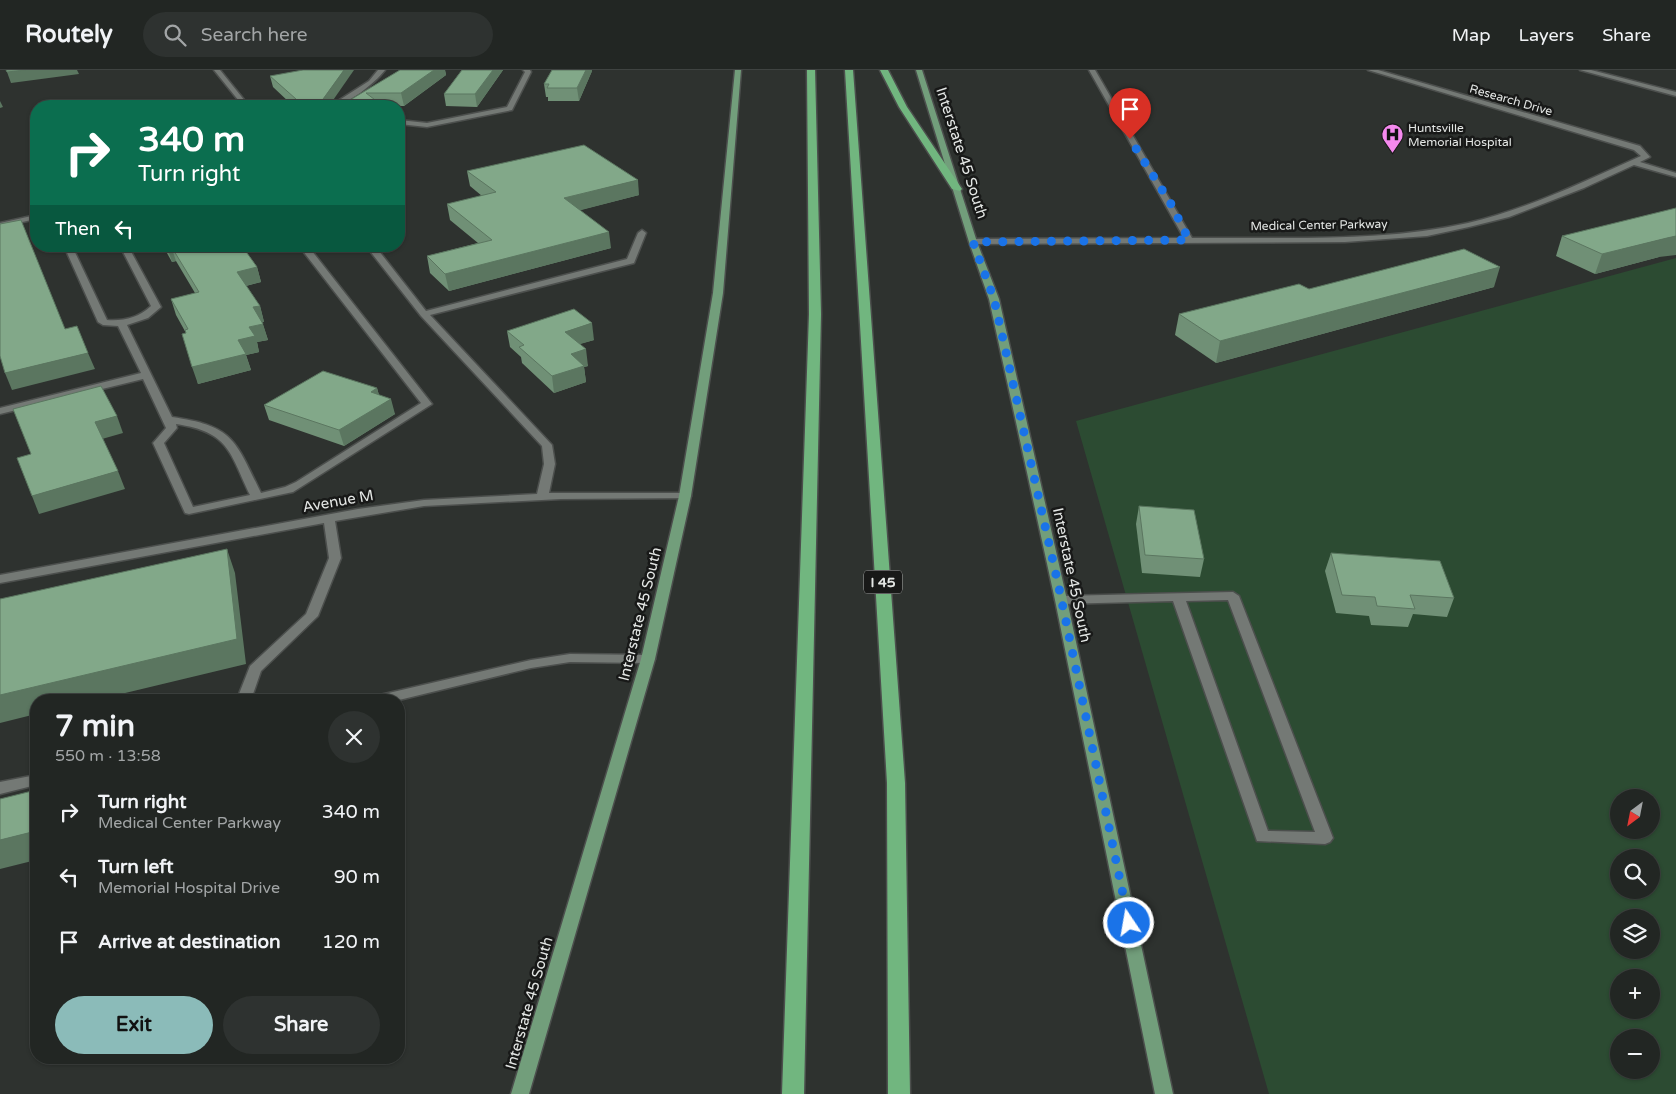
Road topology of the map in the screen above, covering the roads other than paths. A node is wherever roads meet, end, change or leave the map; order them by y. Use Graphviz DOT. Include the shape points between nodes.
graph roads {
  1 [pos="217,70"];
  2 [pos="382,70"];
  3 [pos="526,70"];
  4 [pos="738,70"];
  5 [pos="811,70"];
  6 [pos="849,70"];
  7 [pos="884,70"];
  8 [pos="919,70"];
  9 [pos="1092,70"];
  10 [pos="1372,70"];
  11 [pos="1583,70"];
  12 [pos="1676,94"];
  13 [pos="241,100"];
  14 [pos="342,100"];
  15 [pos="405,123"];
  16 [pos="1635,163"];
  17 [pos="1676,175"];
  18 [pos="957,189"];
  19 [pos="30,218"];
  20 [pos="0,225"];
  21 [pos="642,233"];
  22 [pos="1189,240"];
  23 [pos="973,242"];
  24 [pos="71,252"];
  25 [pos="127,252"];
  26 [pos="308,252"];
  27 [pos="375,252"];
  28 [pos="424,314"];
  29 [pos="122,324"];
  30 [pos="146,375"];
  31 [pos="0,411"];
  32 [pos="168,420"];
  33 [pos="685,496"];
  34 [pos="542,497"];
  35 [pos="257,498"];
  36 [pos="329,519"];
  37 [pos="0,579"];
  38 [pos="1178,598"];
  39 [pos="1061,600"];
  40 [pos="648,659"];
  41 [pos="246,694"];
  42 [pos="405,694"];
  43 [pos="30,781"];
  44 [pos="0,788"];
  45 [pos="520,1094"];
  46 [pos="793,1094"];
  47 [pos="899,1094"];
  48 [pos="1164,1094"];
  1 -- 13 [label="street"];
  2 -- 14 [label="street" via="371,82"];
  3 -- 15 [label="street" via="528,72 510,109 427,125"];
  4 -- 33 [label="main road, Interstate 45 South" via="718,293"];
  5 -- 46 [label="highway" via="815,314"];
  6 -- 47 [label="highway, I 45" via="896,783"];
  7 -- 18 [label="highway" via="903,107"];
  8 -- 18 [label="main road, Interstate 45 South"];
  9 -- 22 [label="street"];
  10 -- 16 [label="street, Research Drive" via="1637,148 1646,157"];
  11 -- 12 [label="street"];
  16 -- 17 [label="street"];
  16 -- 22 [label="street, Medical Center Parkway" via="1506,215 1434,232 1344,239"];
  18 -- 23 [label="main road, Interstate 45 South"];
  19 -- 20 [label="street"];
  21 -- 28 [label="street" via="632,261"];
  22 -- 23 [label="street, Medical Center Parkway"];
  23 -- 39 [label="main road, Interstate 45 South" via="994,299"];
  24 -- 29 [label="street" via="103,322"];
  25 -- 29 [label="street" via="156,307 141,318"];
  26 -- 35 [label="street" via="427,404 300,484"];
  27 -- 28 [label="street"];
  28 -- 34 [label="street" via="547,445 550,465"];
  29 -- 30 [label="street"];
  30 -- 31 [label="street"];
  30 -- 32 [label="street"];
  32 -- 35 [label="street" via="204,427 226,438"];
  32 -- 35 [label="street" via="172,428 158,443 189,511"];
  33 -- 34 [label="street, Avenue M"];
  33 -- 40 [label="main road, Interstate 45 South"];
  34 -- 36 [label="street, Avenue M" via="424,503"];
  36 -- 37 [label="street, Avenue M"];
  36 -- 41 [label="street" via="336,558 312,616 255,669"];
  38 -- 38 [label="street" via="1233,596 1325,838 1262,838"];
  38 -- 39 [label="street"];
  39 -- 48 [label="main road, Interstate 45 South"];
  40 -- 42 [label="street" via="570,658 530,664"];
  40 -- 45 [label="main road, Interstate 45 South"];
  43 -- 44 [label="street"];
}
